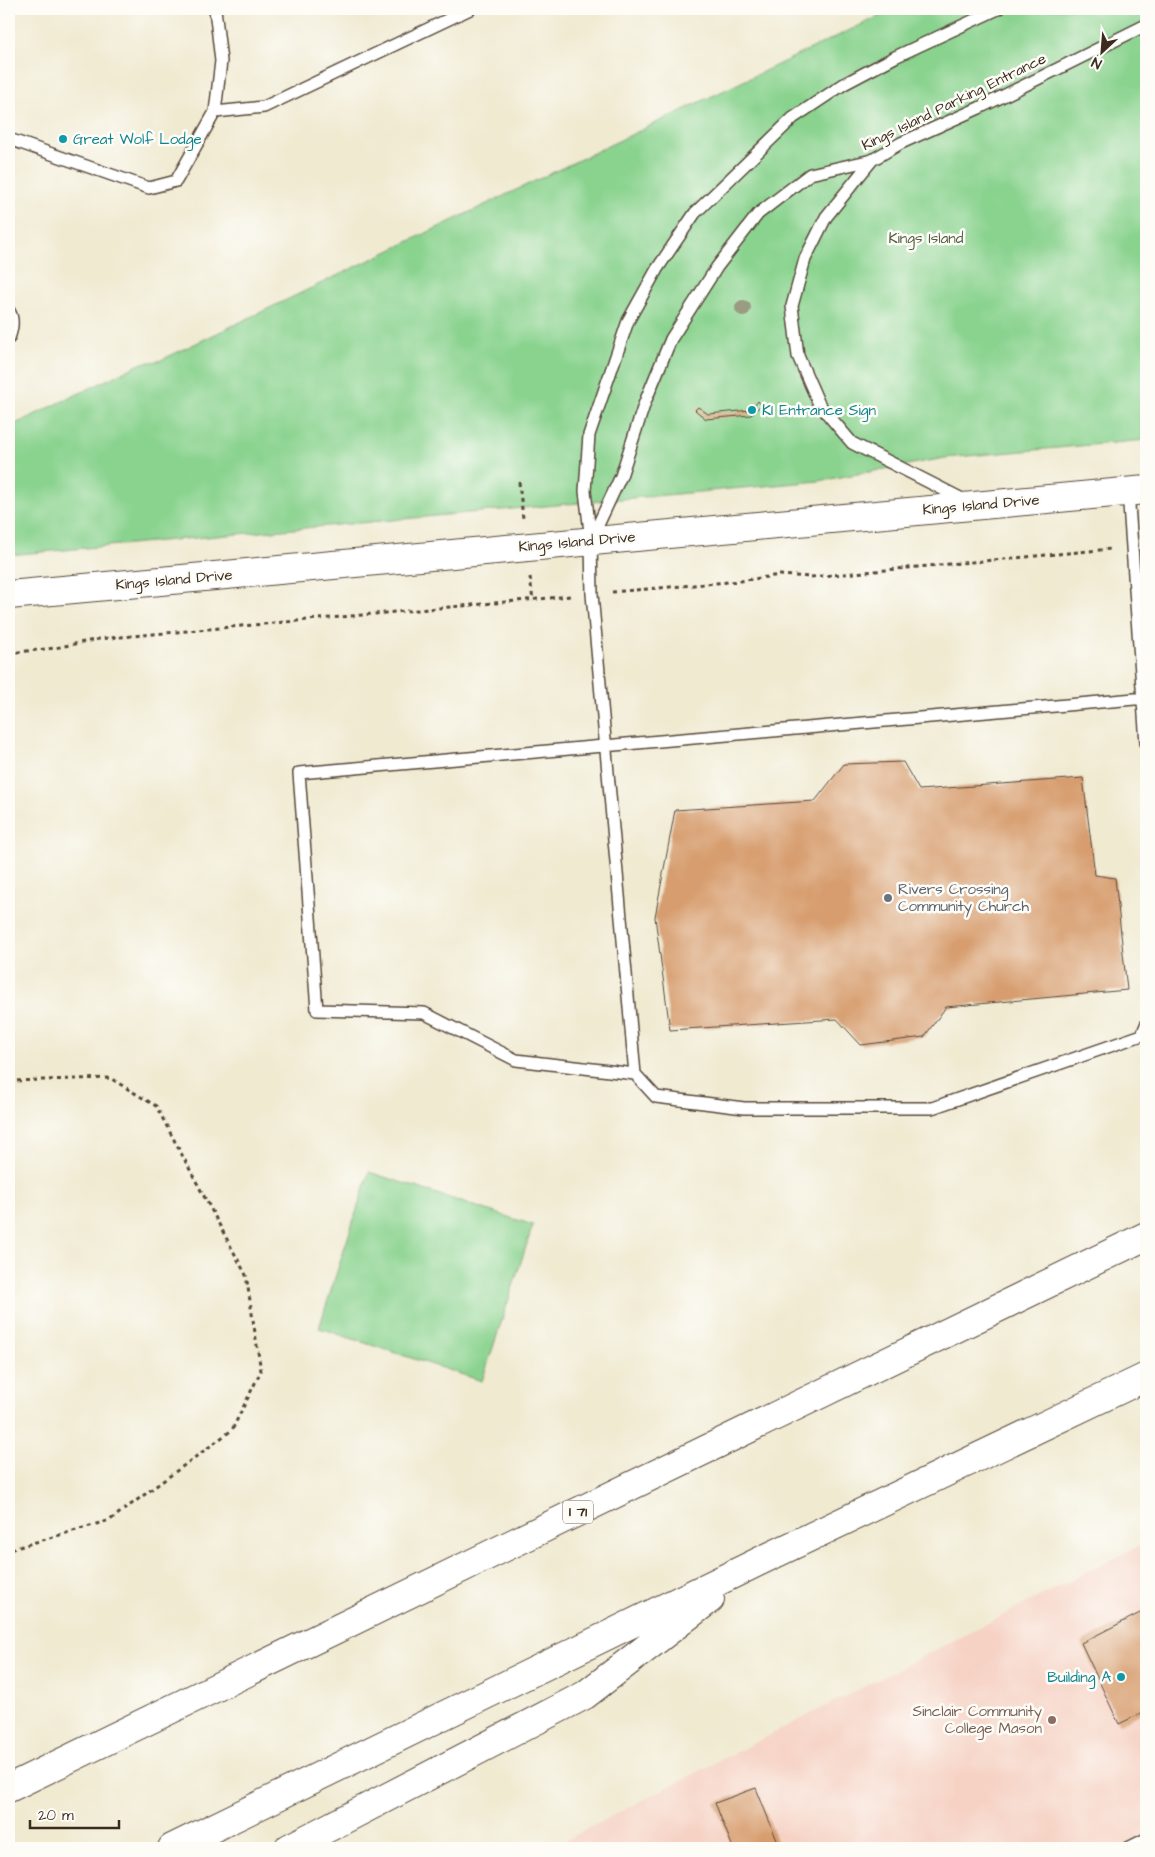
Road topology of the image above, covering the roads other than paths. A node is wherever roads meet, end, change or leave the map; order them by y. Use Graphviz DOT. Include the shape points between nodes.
graph roads {
  1 [pos="216,9"];
  2 [pos="470,9"];
  3 [pos="998,9"];
  4 [pos="1146,25"];
  5 [pos="215,112"];
  6 [pos="9,139"];
  7 [pos="872,160"];
  8 [pos="9,311"];
  9 [pos="9,338"];
  10 [pos="1137,491"];
  11 [pos="975,505"];
  12 [pos="591,540"];
  13 [pos="9,595"];
  14 [pos="1145,698"];
  15 [pos="1146,743"];
  16 [pos="606,745"];
  17 [pos="1146,1025"];
  18 [pos="635,1074"];
  19 [pos="1146,1236"];
  20 [pos="1146,1376"];
  21 [pos="760,1561"];
  22 [pos="9,1788"];
  23 [pos="1146,1839"];
  24 [pos="172,1848"];
  25 [pos="289,1848"];
  26 [pos="1128,1848"];
  1 -- 5 [label="lane" via="222,62"];
  2 -- 5 [label="lane" via="264,107"];
  3 -- 12 [label="lane" via="844,84 793,118 695,213 657,269 628,322 607,378 589,435 585,491"];
  4 -- 7 [label="lane, Kings Island Parking Entrance"];
  5 -- 6 [label="lane" via="176,181 149,188"];
  7 -- 11 [label="lane" via="826,217 805,260 792,306 798,356 819,404 852,444"];
  7 -- 12 [label="lane, Kings Island Parking Entrance" via="810,174 758,214 717,267 671,339 645,402 621,476"];
  8 -- 9 [label="lane" via="12,331"];
  10 -- 11 [label="main road, Kings Island Drive"];
  10 -- 14 [label="lane"];
  11 -- 12 [label="main road, Kings Island Drive"];
  12 -- 13 [label="main road, Kings Island Drive"];
  12 -- 16 [label="lane" via="592,594"];
  14 -- 15 [label="lane"];
  14 -- 16 [label="lane"];
  16 -- 18 [label="lane"];
  16 -- 18 [label="lane" via="299,773 317,1010 424,1013 516,1060"];
  17 -- 18 [label="lane" via="1142,1035 932,1108 744,1108 656,1097"];
  19 -- 22 [label="main road, I 71"];
  20 -- 21 [label="main road"];
  21 -- 24 [label="main road"];
  21 -- 25 [label="main road" via="585,1695"];
  23 -- 26 [label="lane"];
}
